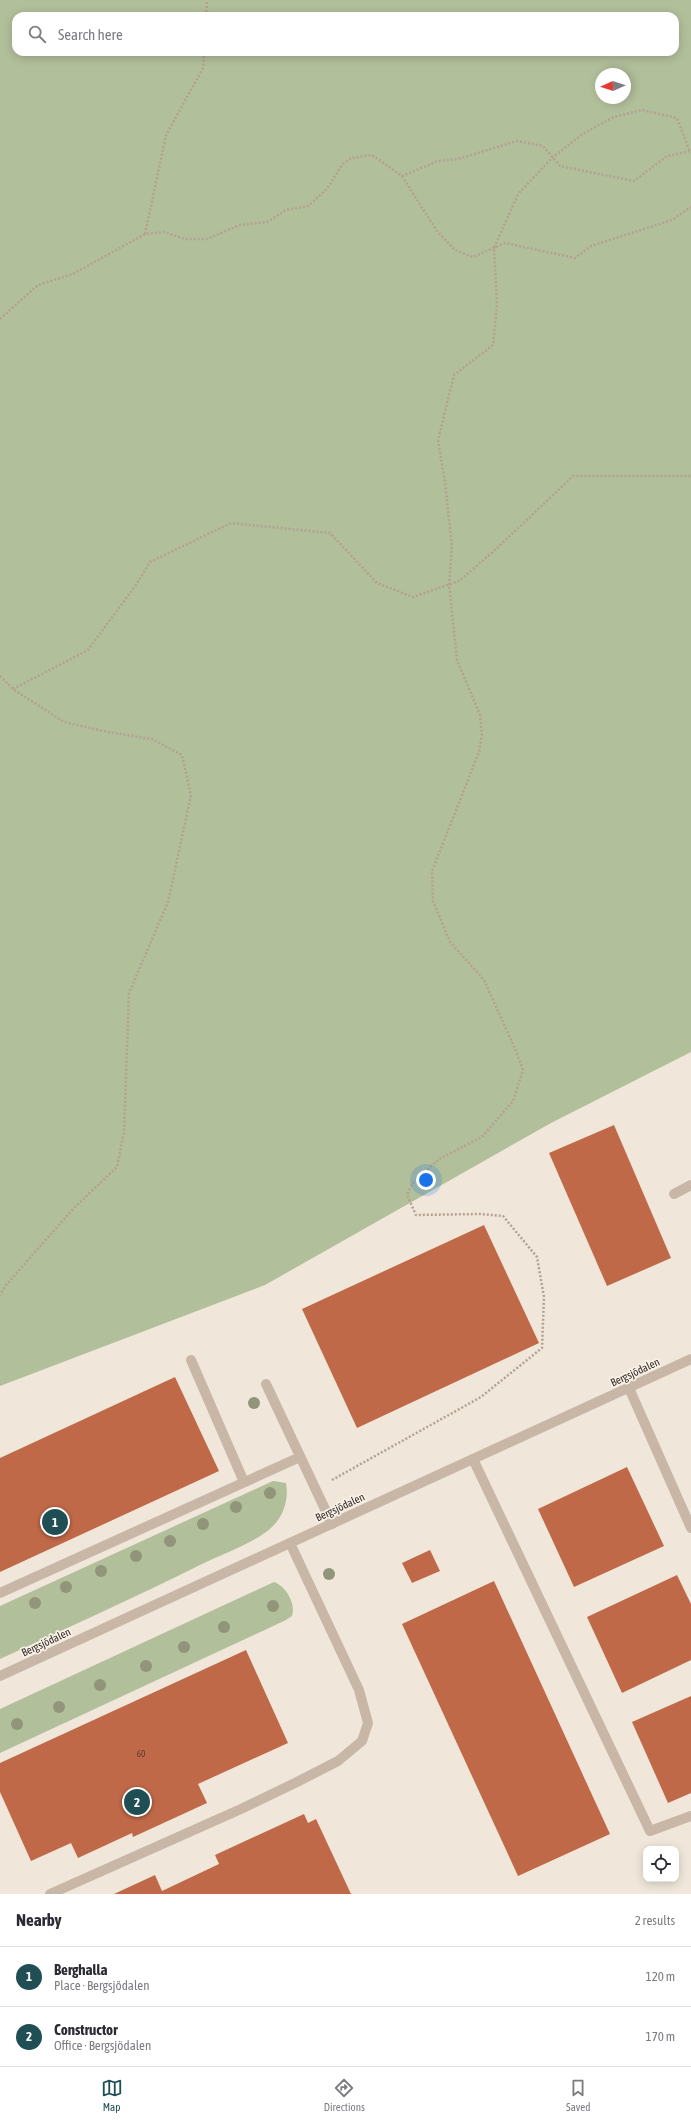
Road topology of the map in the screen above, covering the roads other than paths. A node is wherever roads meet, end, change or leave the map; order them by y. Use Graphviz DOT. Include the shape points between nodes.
graph roads {
  1 [pos="691,1185"];
  2 [pos="674,1194"];
  3 [pos="191,1360"];
  4 [pos="691,1360"];
  5 [pos="266,1384"];
  6 [pos="629,1388"];
  7 [pos="300,1456"];
  8 [pos="473,1459"];
  9 [pos="244,1482"];
  10 [pos="332,1524"];
  11 [pos="691,1528"];
  12 [pos="290,1543"];
  13 [pos="0,1593"];
  14 [pos="0,1676"];
  15 [pos="691,1816"];
  16 [pos="50,1894"];
  1 -- 2 [label="street"];
  3 -- 9 [label="street"];
  4 -- 6 [label="street, Bergsjödalen"];
  5 -- 7 [label="street"];
  6 -- 8 [label="street, Bergsjödalen"];
  6 -- 11 [label="street"];
  7 -- 9 [label="street"];
  7 -- 10 [label="street"];
  8 -- 10 [label="street, Bergsjödalen"];
  8 -- 15 [label="street" via="650,1831"];
  9 -- 13 [label="street"];
  10 -- 12 [label="street, Bergsjödalen"];
  12 -- 14 [label="street, Bergsjödalen"];
  12 -- 16 [label="street" via="359,1690 368,1723 362,1741 338,1761 297,1782"];
}
